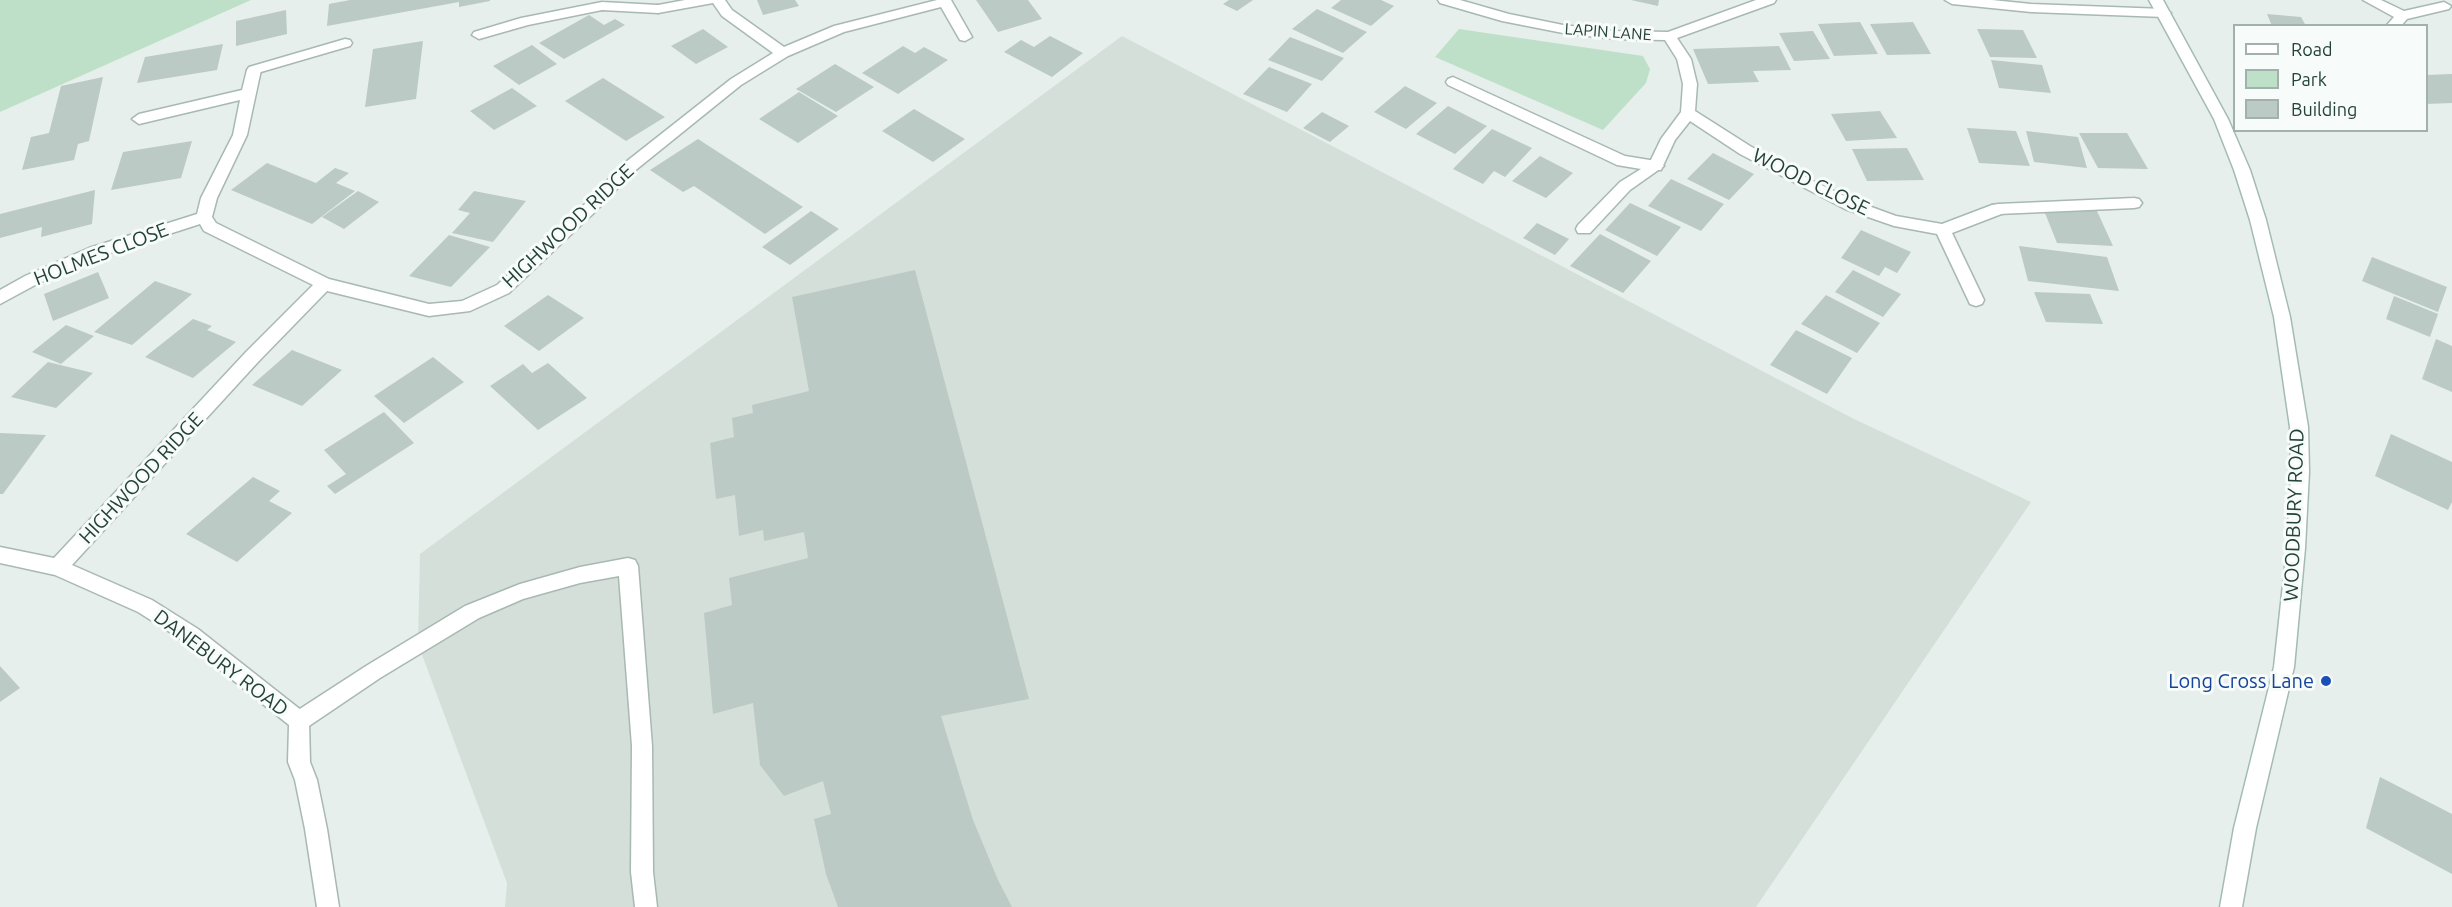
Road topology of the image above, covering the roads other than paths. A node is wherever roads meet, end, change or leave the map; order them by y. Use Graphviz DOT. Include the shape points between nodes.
graph roads {
  1 [pos="708,0"];
  2 [pos="718,0"];
  3 [pos="1445,0"];
  4 [pos="1768,0"];
  5 [pos="1952,0"];
  6 [pos="2370,0"];
  7 [pos="945,1"];
  8 [pos="1463,2"];
  9 [pos="2160,6"];
  10 [pos="2444,6"];
  11 [pos="2398,21"];
  12 [pos="479,35"];
  13 [pos="1670,36"];
  14 [pos="965,37"];
  15 [pos="345,43"];
  16 [pos="783,53"];
  17 [pos="1453,82"];
  18 [pos="249,93"];
  19 [pos="1688,113"];
  20 [pos="139,119"];
  21 [pos="1656,166"];
  22 [pos="2134,203"];
  23 [pos="204,217"];
  24 [pos="1584,229"];
  25 [pos="1942,230"];
  26 [pos="324,284"];
  27 [pos="0,298"];
  28 [pos="1976,300"];
  29 [pos="0,555"];
  30 [pos="58,567"];
  31 [pos="299,721"];
  32 [pos="328,907"];
  33 [pos="646,907"];
  34 [pos="2231,907"];
  1 -- 12 [label="street" via="658,9 602,6"];
  2 -- 16 [label="street" via="727,13"];
  3 -- 8 [label="street, LAPIN LANE"];
  4 -- 13 [label="street, LAPIN LANE"];
  5 -- 9 [label="street" via="2031,8"];
  6 -- 11 [label="street"];
  7 -- 14 [label="street, HIGHWOOD RIDGE"];
  7 -- 16 [label="street, HIGHWOOD RIDGE" via="839,29"];
  8 -- 13 [label="street, LAPIN LANE" via="1508,18 1563,29"];
  9 -- 34 [label="street, WOODBURY ROAD" via="2221,119 2258,220 2282,316 2299,427 2296,548 2284,668"];
  10 -- 11 [label="street"];
  13 -- 19 [label="street" via="1684,59 1690,84"];
  15 -- 18 [label="street" via="254,70"];
  16 -- 26 [label="street, HIGHWOOD RIDGE" via="675,128 503,289 464,307 429,310"];
  17 -- 21 [label="street" via="1622,161"];
  18 -- 20 [label="street"];
  18 -- 23 [label="street" via="240,135 209,198"];
  19 -- 21 [label="street" via="1668,139"];
  19 -- 25 [label="street, WOOD CLOSE" via="1745,150 1850,205 1894,221"];
  21 -- 24 [label="street" via="1625,186"];
  22 -- 25 [label="street" via="1998,209"];
  23 -- 26 [label="street, HIGHWOOD RIDGE" via="210,227"];
  23 -- 27 [label="street, HOLMES CLOSE" via="95,252"];
  25 -- 28 [label="street"];
  26 -- 30 [label="street, HIGHWOOD RIDGE"];
  29 -- 30 [label="street, DANEBURY ROAD"];
  30 -- 31 [label="street, DANEBURY ROAD" via="127,598 172,624"];
  31 -- 32 [label="street, DANEBURY ROAD" via="299,762 316,829"];
  31 -- 33 [label="street" via="472,612 520,592 628,566 642,746 642,872"];
}
